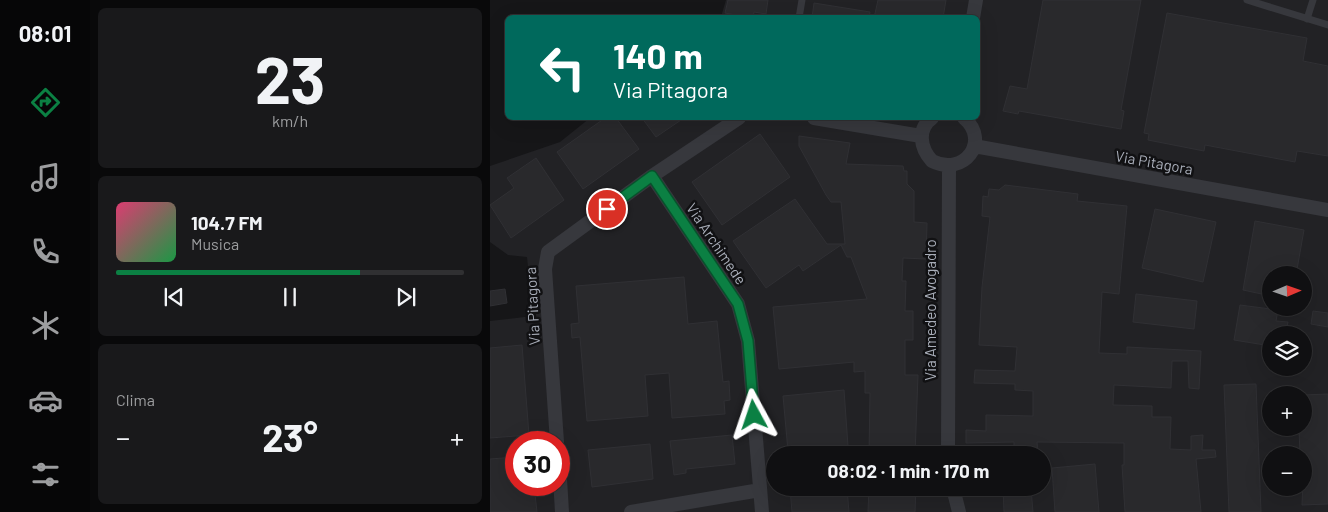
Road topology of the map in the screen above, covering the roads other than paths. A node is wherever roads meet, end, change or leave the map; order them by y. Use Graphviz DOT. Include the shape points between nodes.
graph roads {
  1 [pos="802,0"];
  2 [pos="976,0"];
  3 [pos="1247,0"];
  4 [pos="1313,0"];
  5 [pos="800,15"];
  6 [pos="974,15"];
  7 [pos="1307,19"];
  8 [pos="1328,25"];
  9 [pos="736,120"];
  10 [pos="826,120"];
  11 [pos="930,120"];
  12 [pos="966,120"];
  13 [pos="921,136"];
  14 [pos="974,146"];
  15 [pos="949,166"];
  16 [pos="652,176"];
  17 [pos="1328,210"];
  18 [pos="556,431"];
  19 [pos="948,446"];
  20 [pos="760,490"];
  21 [pos="561,496"];
  22 [pos="955,496"];
  23 [pos="562,512"];
  24 [pos="631,512"];
  25 [pos="762,512"];
  26 [pos="959,512"];
  1 -- 5 [label="lane"];
  2 -- 6 [label="street"];
  3 -- 7 [label="lane"];
  4 -- 7 [label="lane"];
  7 -- 8 [label="lane"];
  9 -- 16 [label="street, Via Pitagora"];
  10 -- 13 [label="street"];
  11 -- 13 [label="street"];
  12 -- 14 [label="street" via="973,129"];
  13 -- 15 [label="street" via="925,154 940,165"];
  14 -- 15 [label="street" via="965,160"];
  14 -- 17 [label="street, Via Pitagora"];
  15 -- 19 [label="street, Via Amedeo Avogadro"];
  16 -- 18 [label="street, Via Pitagora" via="548,252 545,269"];
  16 -- 20 [label="street, Via Archimede" via="738,304 748,341"];
  20 -- 24 [label="street"];
  20 -- 25 [label="street, Via Archimede"];
  21 -- 23 [label="street"];
  22 -- 26 [label="street"];
}
